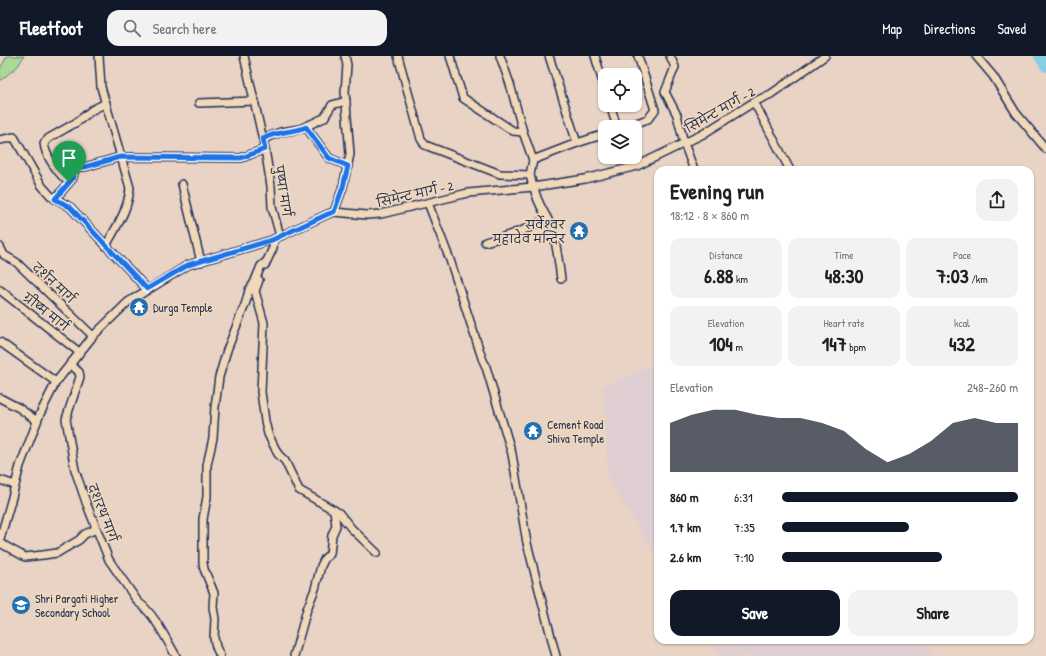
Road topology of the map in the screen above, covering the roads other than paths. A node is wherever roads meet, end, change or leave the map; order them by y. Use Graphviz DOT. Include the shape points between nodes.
graph roads {
  1 [pos="98,56"];
  2 [pos="244,56"];
  3 [pos="345,56"];
  4 [pos="398,56"];
  5 [pos="450,56"];
  6 [pos="500,56"];
  7 [pos="549,56"];
  8 [pos="595,56"];
  9 [pos="638,56"];
  10 [pos="670,56"];
  11 [pos="825,56"];
  12 [pos="976,56"];
  13 [pos="599,68"];
  14 [pos="255,101"];
  15 [pos="346,101"];
  16 [pos="754,102"];
  17 [pos="106,103"];
  18 [pos="199,103"];
  19 [pos="642,121"];
  20 [pos="306,127"];
  21 [pos="523,132"];
  22 [pos="598,136"];
  23 [pos="263,139"];
  24 [pos="0,140"];
  25 [pos="684,143"];
  26 [pos="577,144"];
  27 [pos="265,149"];
  28 [pos="1046,149"];
  29 [pos="120,157"];
  30 [pos="533,160"];
  31 [pos="348,166"];
  32 [pos="693,166"];
  33 [pos="788,166"];
  34 [pos="530,175"];
  35 [pos="69,182"];
  36 [pos="182,184"];
  37 [pos="534,187"];
  38 [pos="55,199"];
  39 [pos="428,203"];
  40 [pos="334,212"];
  41 [pos="546,218"];
  42 [pos="277,237"];
  43 [pos="485,242"];
  44 [pos="106,246"];
  45 [pos="0,247"];
  46 [pos="201,262"];
  47 [pos="266,262"];
  48 [pos="561,278"];
  49 [pos="147,289"];
  50 [pos="0,290"];
  51 [pos="93,336"];
  52 [pos="0,342"];
  53 [pos="79,352"];
  54 [pos="70,364"];
  55 [pos="56,382"];
  56 [pos="0,398"];
  57 [pos="37,421"];
  58 [pos="0,480"];
  59 [pos="15,485"];
  60 [pos="334,510"];
  61 [pos="95,527"];
  62 [pos="0,540"];
  63 [pos="0,543"];
  64 [pos="378,553"];
  65 [pos="176,656"];
  66 [pos="220,656"];
  67 [pos="294,656"];
  68 [pos="556,656"];
  1 -- 17 [label="street" via="101,87"];
  2 -- 14 [label="street, पुष्पा मार्ग"];
  3 -- 15 [label="street"];
  4 -- 34 [label="street" via="421,139 425,145 500,174"];
  5 -- 21 [label="street" via="463,98 513,131"];
  6 -- 21 [label="street"];
  7 -- 26 [label="street"];
  8 -- 13 [label="street"];
  9 -- 19 [label="street" via="655,110 648,119"];
  10 -- 25 [label="street" via="675,67 664,92 677,115"];
  11 -- 16 [label="street, सिमेन्ट मार्ग - 2" via="771,94"];
  12 -- 28 [label="street" via="993,76 1016,113"];
  14 -- 18 [label="street"];
  14 -- 23 [label="street, पुष्पा मार्ग"];
  15 -- 20 [label="street" via="332,105 324,118"];
  15 -- 31 [label="street" via="350,154"];
  16 -- 25 [label="street, सिमेन्ट मार्ग - 2" via="704,134"];
  16 -- 33 [label="street"];
  17 -- 29 [label="street"];
  17 -- 35 [label="street" via="44,143 48,158"];
  20 -- 23 [label="street"];
  20 -- 31 [label="street" via="329,158"];
  21 -- 30 [label="street"];
  22 -- 26 [label="street"];
  23 -- 27 [label="street, पुष्पा मार्ग"];
  24 -- 38 [label="street" via="14,137 42,186"];
  25 -- 32 [label="street"];
  25 -- 37 [label="street, सिमेन्ट मार्ग - 2" via="637,166 585,179"];
  26 -- 30 [label="street"];
  27 -- 29 [label="street" via="241,158"];
  27 -- 42 [label="street, पुष्पा मार्ग"];
  29 -- 35 [label="street" via="78,167"];
  29 -- 44 [label="street" via="130,188 129,201"];
  30 -- 34 [label="street"];
  31 -- 40 [label="street"];
  34 -- 37 [label="street"];
  35 -- 38 [label="street"];
  36 -- 46 [label="street"];
  37 -- 39 [label="street, सिमेन्ट मार्ग - 2" via="468,193"];
  37 -- 41 [label="street"];
  38 -- 44 [label="street" via="70,207"];
  39 -- 40 [label="street, सिमेन्ट मार्ग - 2" via="367,216"];
  39 -- 68 [label="street" via="486,367 512,454 527,543"];
  40 -- 42 [label="street, सिमेन्ट मार्ग - 2"];
  41 -- 43 [label="street" via="528,228"];
  41 -- 48 [label="street" via="552,228"];
  42 -- 46 [label="street, सिमेन्ट मार्ग - 2"];
  42 -- 47 [label="street"];
  44 -- 49 [label="street"];
  45 -- 51 [label="street, दर्शन मार्ग" via="4,255 16,262"];
  46 -- 49 [label="street, सिमेन्ट मार्ग - 2" via="188,265"];
  47 -- 60 [label="street" via="255,291 264,323 261,392 266,427 298,490"];
  47 -- 66 [label="street" via="261,266 249,290 221,368 213,438 207,465 203,563 214,593 214,638"];
  49 -- 51 [label="street, सिमेन्ट मार्ग - 2" via="128,302"];
  50 -- 53 [label="street, ग्रीष्म मार्ग"];
  51 -- 53 [label="street, सिमेन्ट मार्ग - 2"];
  52 -- 55 [label="street"];
  53 -- 54 [label="street, सिमेन्ट मार्ग - 2"];
  54 -- 55 [label="street, सिमेन्ट मार्ग - 2"];
  54 -- 61 [label="street, दशरथ मार्ग" via="79,372 80,377 66,419 75,470"];
  55 -- 57 [label="street, सिमेन्ट मार्ग - 2"];
  56 -- 57 [label="street"];
  57 -- 59 [label="street, सिमेन्ट मार्ग - 2"];
  58 -- 59 [label="street"];
  59 -- 62 [label="street, सिमेन्ट मार्ग - 2"];
  60 -- 64 [label="street"];
  60 -- 67 [label="street" via="336,526 332,535 330,554 321,566"];
  61 -- 63 [label="street" via="57,553 25,557"];
  61 -- 65 [label="street, दशरथ मार्ग" via="109,560 159,627"];
}
